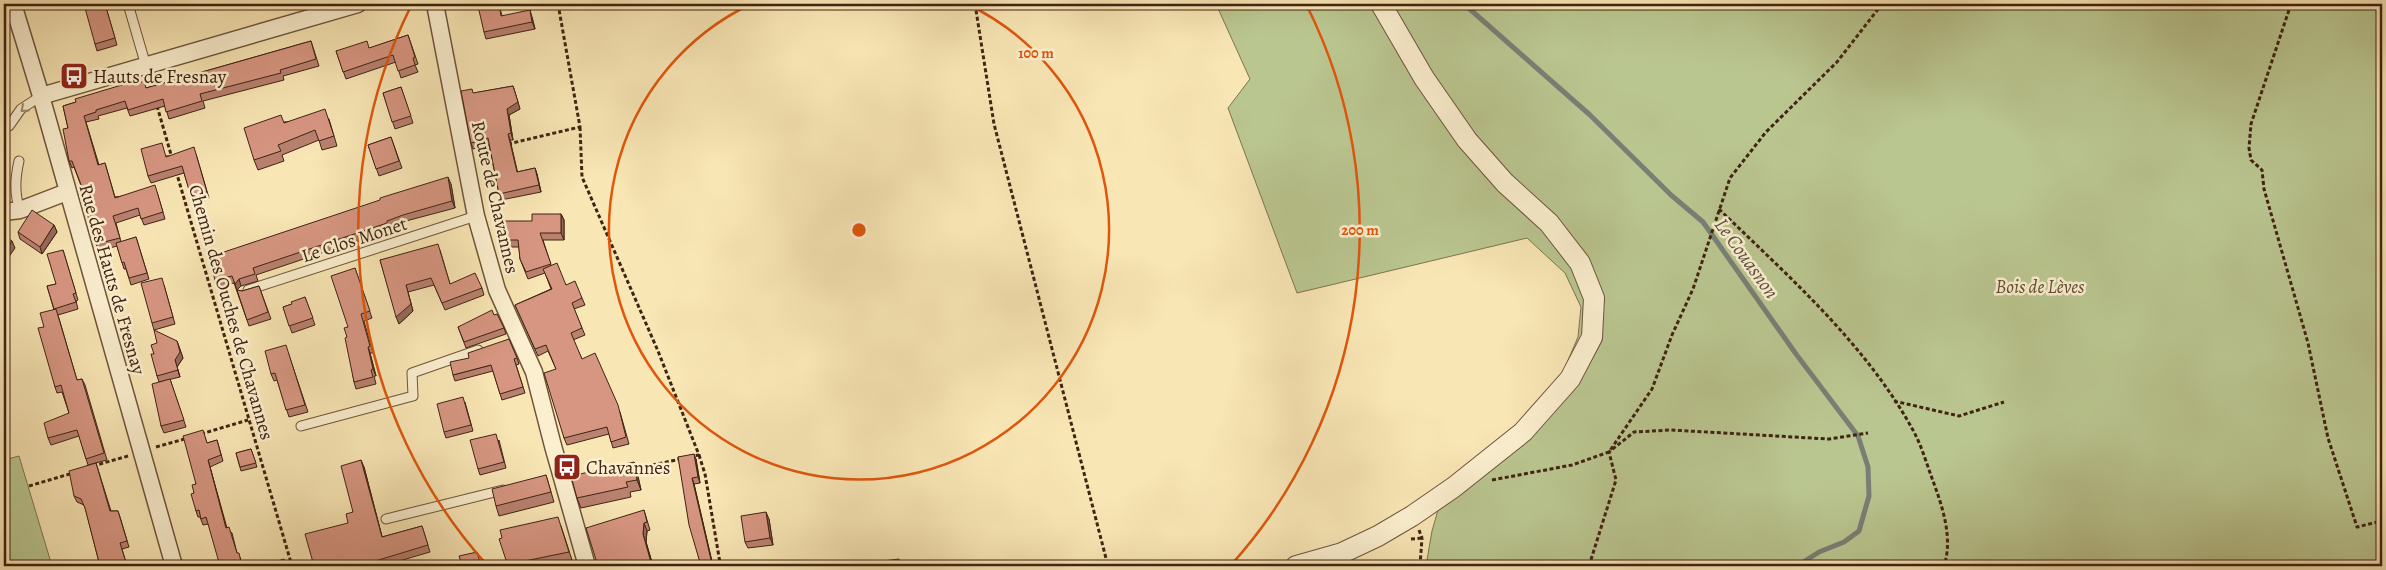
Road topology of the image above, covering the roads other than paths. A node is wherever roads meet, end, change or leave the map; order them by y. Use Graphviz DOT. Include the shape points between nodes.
graph roads {
  1 [pos="13,4"];
  2 [pos="128,4"];
  3 [pos="358,4"];
  4 [pos="435,4"];
  5 [pos="1381,4"];
  6 [pos="146,66"];
  7 [pos="41,96"];
  8 [pos="9,126"];
  9 [pos="19,161"];
  10 [pos="67,192"];
  11 [pos="12,211"];
  12 [pos="476,216"];
  13 [pos="242,292"];
  14 [pos="483,349"];
  15 [pos="302,426"];
  16 [pos="515,487"];
  17 [pos="386,519"];
  18 [pos="174,566"];
  19 [pos="588,566"];
  20 [pos="1296,566"];
  1 -- 7 [label="street, Rue des Hauts de Fresnay"];
  2 -- 6 [label="lane"];
  3 -- 6 [label="street"];
  4 -- 12 [label="street, Route de Chavannes"];
  5 -- 20 [label="street" via="1424,78 1467,140 1505,183 1549,223 1580,263 1594,298 1592,337 1570,379 1523,432 1454,487 1412,516 1342,553"];
  6 -- 7 [label="street"];
  7 -- 8 [label="lane, one-way" via="21,109"];
  7 -- 10 [label="street, Rue des Hauts de Fresnay"];
  9 -- 11 [label="lane"];
  10 -- 11 [label="street"];
  10 -- 18 [label="street, Rue des Hauts de Fresnay"];
  12 -- 13 [label="lane, Le Clos Monet"];
  12 -- 19 [label="street, Route de Chavannes" via="514,338 534,372 557,476"];
  14 -- 15 [label="lane" via="412,373 413,396"];
  16 -- 17 [label="lane"];
}
